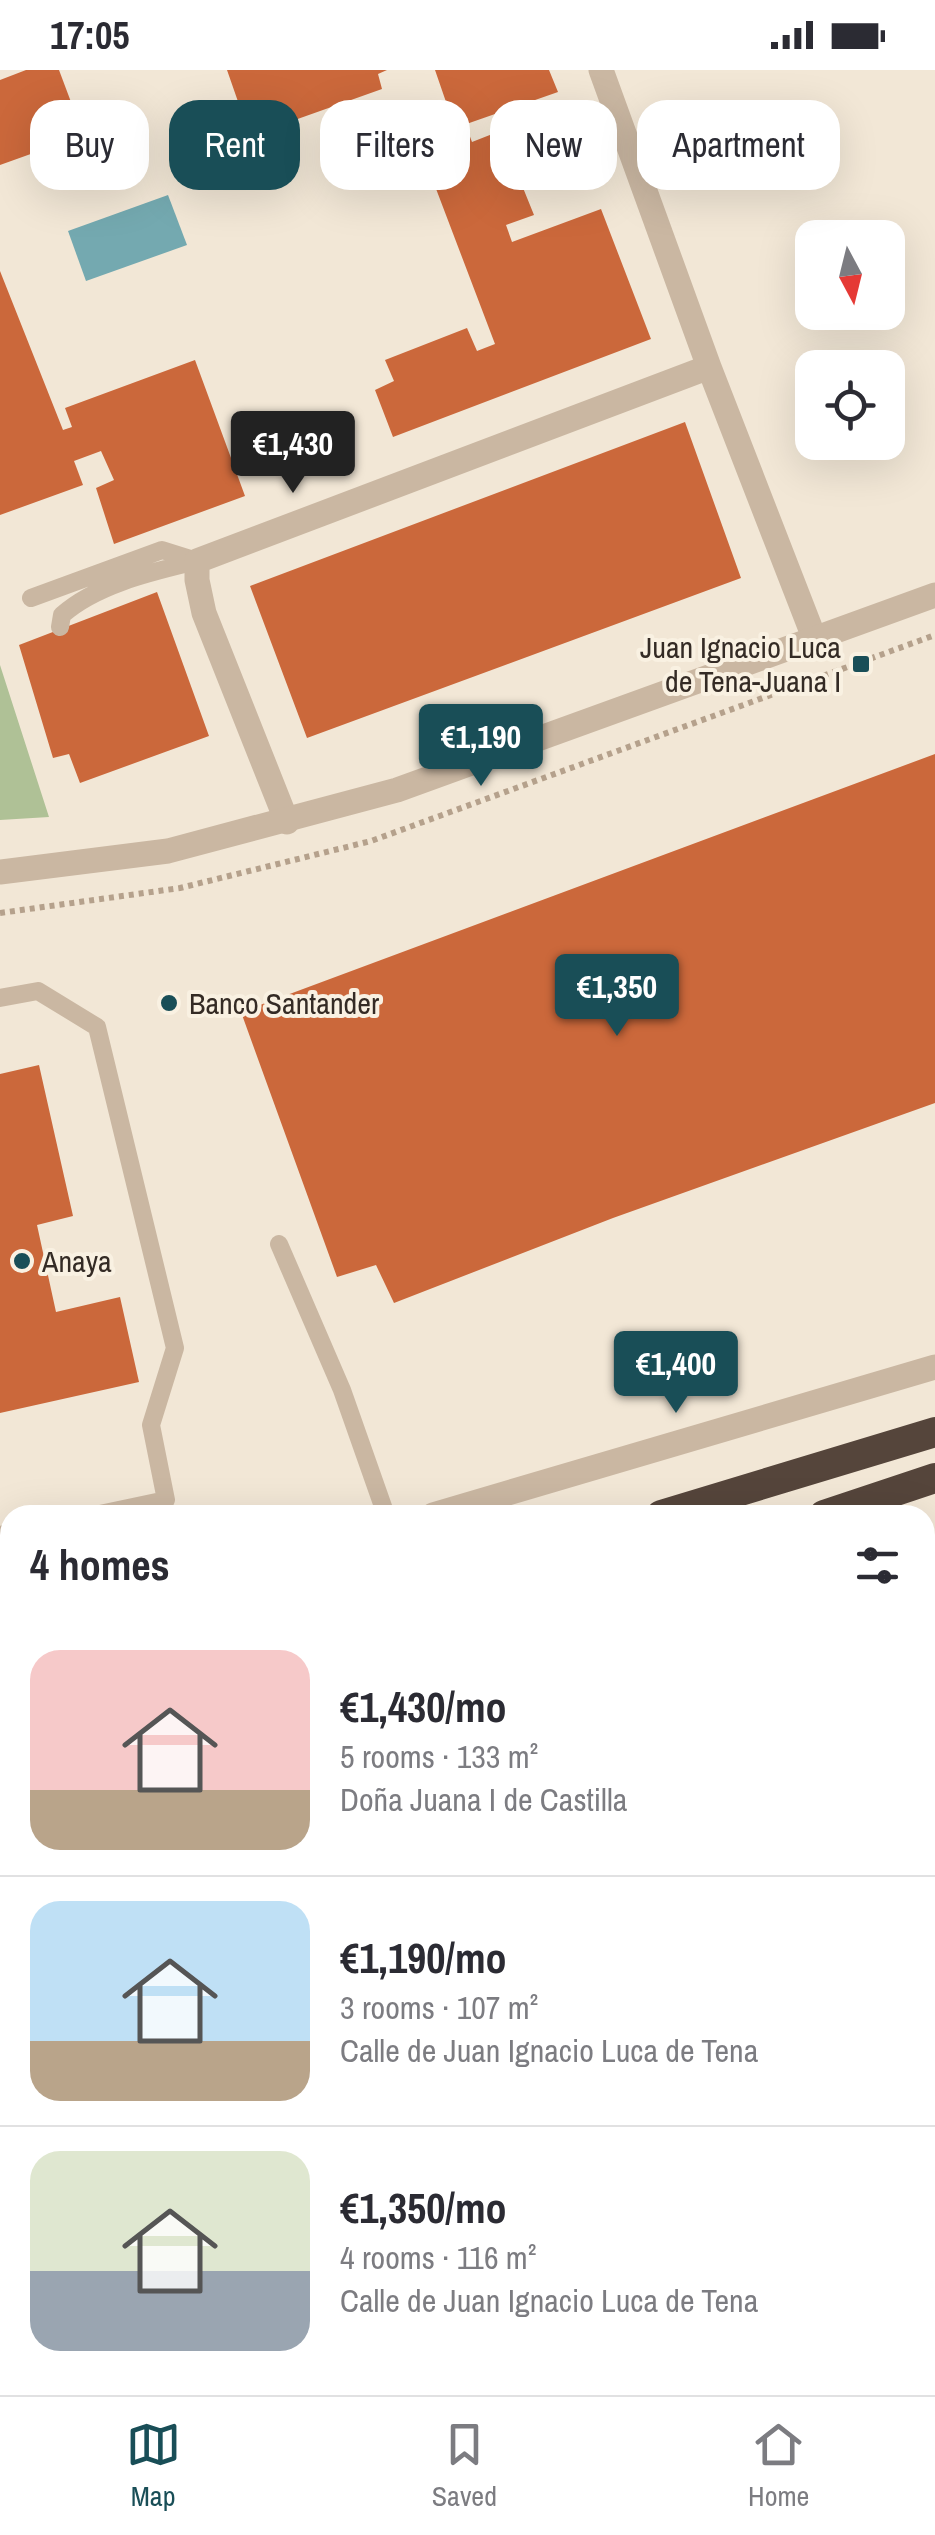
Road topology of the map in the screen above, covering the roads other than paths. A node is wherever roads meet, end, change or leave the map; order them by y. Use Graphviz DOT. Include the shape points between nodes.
graph roads {
  1 [pos="601,70"];
  2 [pos="708,368"];
  3 [pos="198,561"];
  4 [pos="935,595"];
  5 [pos="32,598"];
  6 [pos="60,627"];
  7 [pos="815,640"];
  8 [pos="287,822"];
  9 [pos="0,872"];
  10 [pos="0,998"];
  11 [pos="279,1244"];
  12 [pos="935,1367"];
  13 [pos="935,1432"];
  14 [pos="935,1478"];
  15 [pos="142,1505"];
  16 [pos="382,1505"];
  17 [pos="467,1505"];
  18 [pos="694,1505"];
  19 [pos="854,1505"];
  1 -- 2 [label="street"];
  2 -- 3 [label="street"];
  2 -- 7 [label="street"];
  3 -- 5 [label="lane" via="162,550"];
  3 -- 6 [label="lane" via="91,596 62,615"];
  3 -- 8 [label="street" via="204,613"];
  4 -- 7 [label="street"];
  7 -- 8 [label="street" via="396,790"];
  8 -- 9 [label="street" via="168,851"];
  10 -- 15 [label="lane" via="38,991 97,1028 175,1348 151,1425 166,1500"];
  11 -- 16 [label="lane"];
  12 -- 17 [label="street"];
  13 -- 18 [label="highway"];
  14 -- 19 [label="highway"];
}
